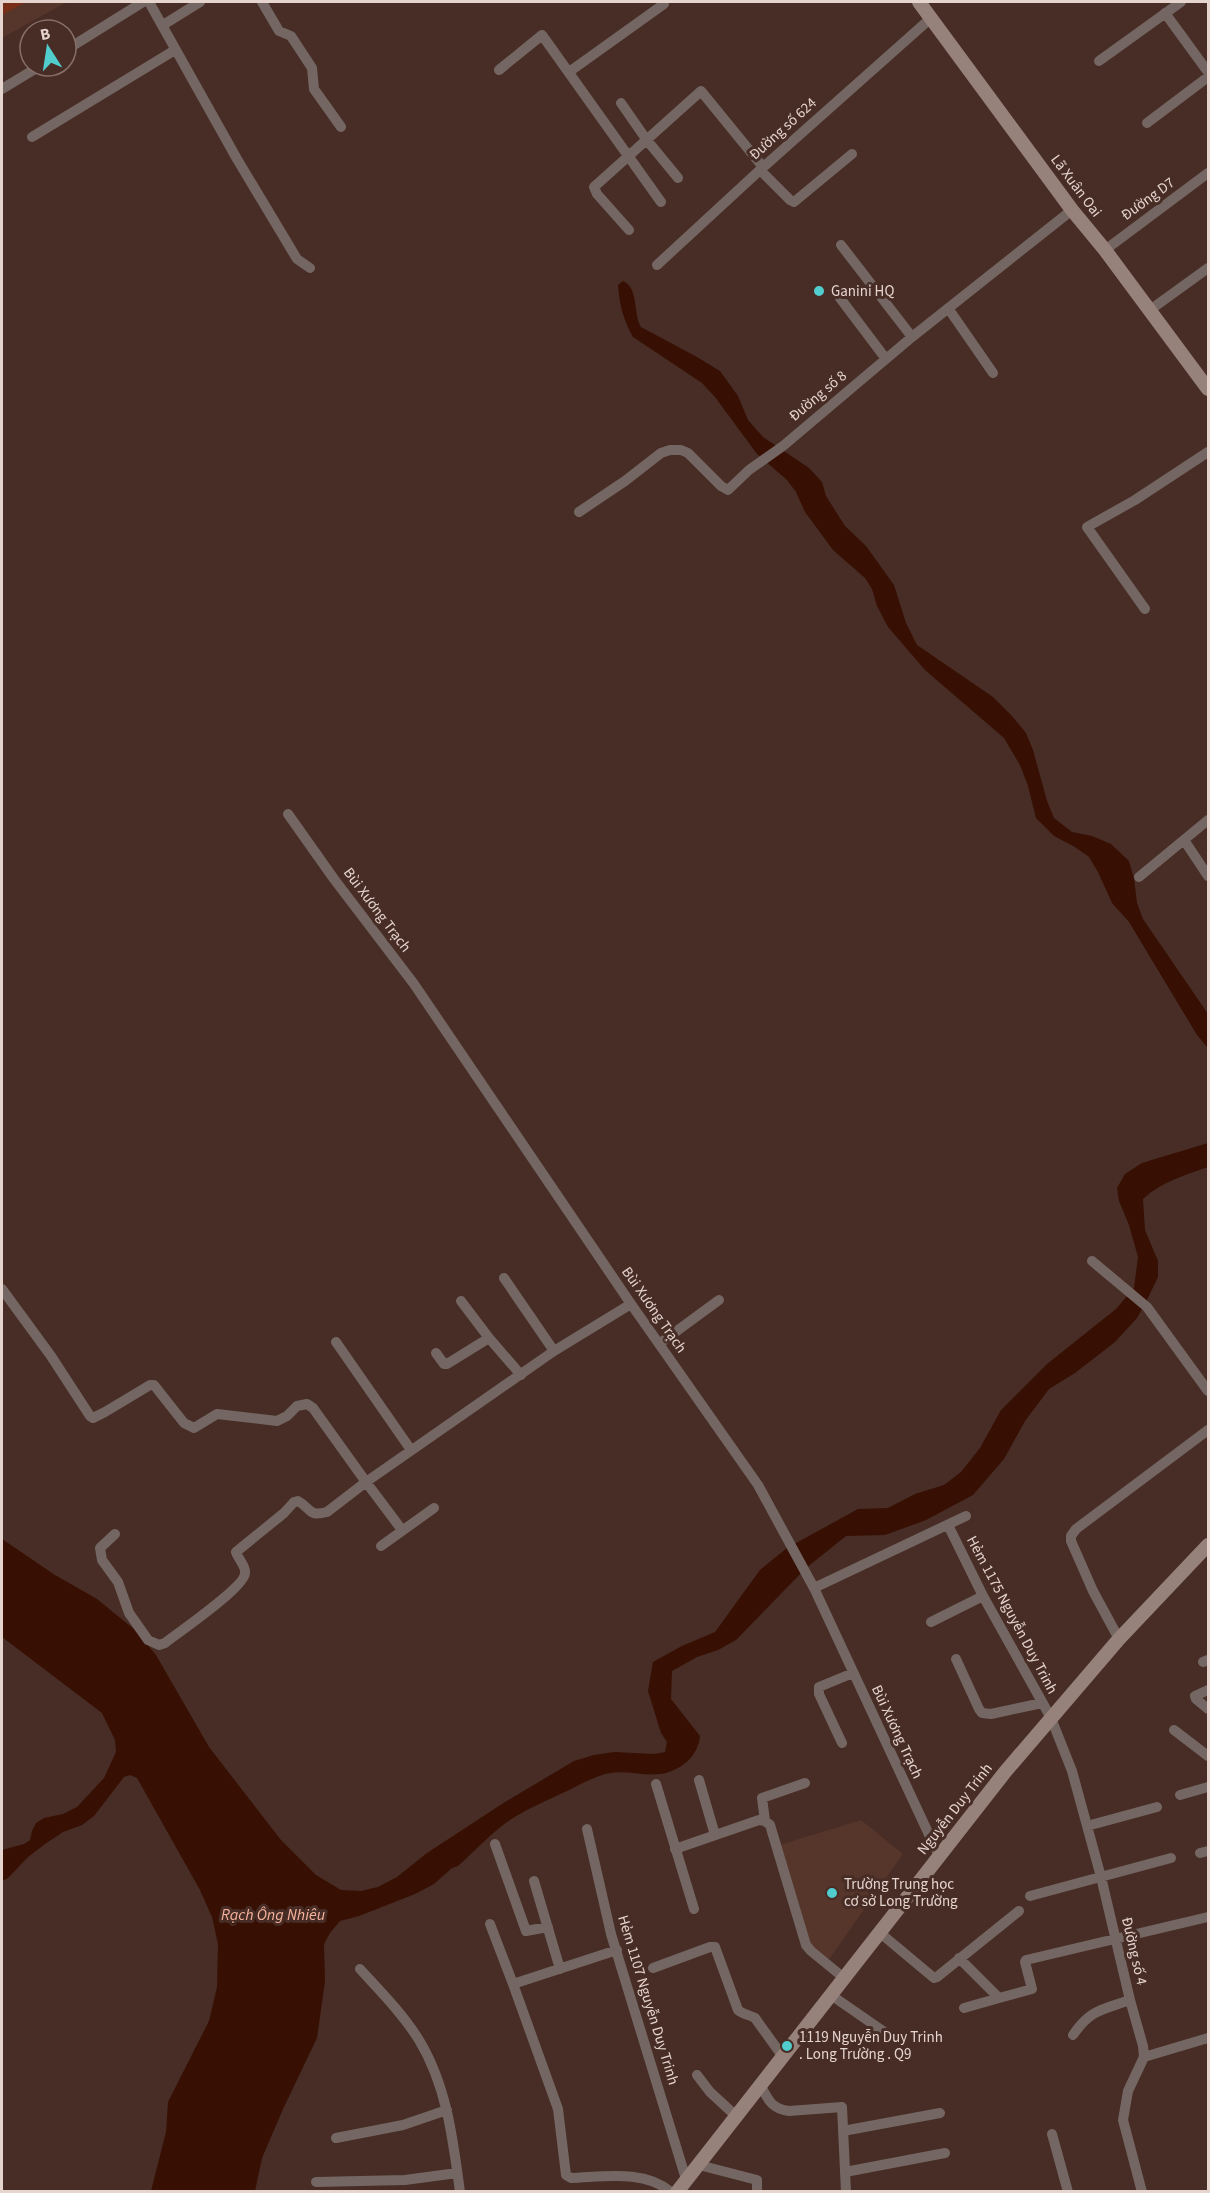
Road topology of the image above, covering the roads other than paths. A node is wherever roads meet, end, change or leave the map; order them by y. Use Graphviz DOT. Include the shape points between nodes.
graph roads {
  1 [pos="143,2"];
  2 [pos="148,2"];
  3 [pos="200,2"];
  4 [pos="262,2"];
  5 [pos="919,2"];
  6 [pos="1181,2"];
  7 [pos="664,4"];
  8 [pos="1165,14"];
  9 [pos="931,18"];
  10 [pos="163,25"];
  11 [pos="78,43"];
  12 [pos="175,50"];
  13 [pos="1099,61"];
  14 [pos="499,70"];
  15 [pos="569,72"];
  16 [pos="1209,75"];
  17 [pos="20,78"];
  18 [pos="2,89"];
  19 [pos="621,103"];
  20 [pos="1147,123"];
  21 [pos="342,127"];
  22 [pos="32,137"];
  23 [pos="646,139"];
  24 [pos="852,154"];
  25 [pos="627,156"];
  26 [pos="762,168"];
  27 [pos="1209,173"];
  28 [pos="678,178"];
  29 [pos="661,202"];
  30 [pos="1072,210"];
  31 [pos="629,230"];
  32 [pos="841,245"];
  33 [pos="1105,249"];
  34 [pos="657,265"];
  35 [pos="310,268"];
  36 [pos="1209,268"];
  37 [pos="840,298"];
  38 [pos="948,308"];
  39 [pos="1149,310"];
  40 [pos="912,337"];
  41 [pos="886,359"];
  42 [pos="993,373"];
  43 [pos="1209,389"];
  44 [pos="1209,452"];
  45 [pos="579,512"];
  46 [pos="1144,609"];
  47 [pos="288,813"];
  48 [pos="1209,820"];
  49 [pos="1184,840"];
  50 [pos="1209,876"];
  51 [pos="1139,877"];
  52 [pos="1092,1261"];
  53 [pos="504,1278"];
  54 [pos="2,1289"];
  55 [pos="719,1300"];
  56 [pos="461,1301"];
  57 [pos="631,1304"];
  58 [pos="489,1338"];
  59 [pos="336,1342"];
  60 [pos="659,1344"];
  61 [pos="554,1351"];
  62 [pos="436,1353"];
  63 [pos="521,1375"];
  64 [pos="1209,1391"];
  65 [pos="1209,1430"];
  66 [pos="411,1450"];
  67 [pos="366,1482"];
  68 [pos="434,1508"];
  69 [pos="966,1516"];
  70 [pos="948,1525"];
  71 [pos="402,1530"];
  72 [pos="115,1534"];
  73 [pos="1209,1545"];
  74 [pos="381,1546"];
  75 [pos="811,1583"];
  76 [pos="983,1596"];
  77 [pos="931,1622"];
  78 [pos="1119,1639"];
  79 [pos="956,1659"];
  80 [pos="853,1673"];
  81 [pos="1209,1690"];
  82 [pos="1042,1703"];
  83 [pos="1209,1709"];
  84 [pos="1051,1718"];
  85 [pos="1174,1730"];
  86 [pos="842,1743"];
  87 [pos="1209,1756"];
  88 [pos="699,1780"];
  89 [pos="805,1783"];
  90 [pos="656,1784"];
  91 [pos="1209,1787"];
  92 [pos="1180,1795"];
  93 [pos="1157,1807"];
  94 [pos="765,1821"];
  95 [pos="1087,1826"];
  96 [pos="587,1829"];
  97 [pos="715,1835"];
  98 [pos="495,1844"];
  99 [pos="675,1849"];
  100 [pos="939,1856"];
  101 [pos="1171,1858"];
  102 [pos="1101,1877"];
  103 [pos="534,1881"];
  104 [pos="1030,1896"];
  105 [pos="694,1909"];
  106 [pos="1019,1911"];
  107 [pos="1209,1917"];
  108 [pos="490,1924"];
  109 [pos="548,1927"];
  110 [pos="879,1932"];
  111 [pos="1117,1940"];
  112 [pos="616,1950"];
  113 [pos="959,1958"];
  114 [pos="653,1968"];
  115 [pos="360,1969"];
  116 [pos="560,1969"];
  117 [pos="844,1978"];
  118 [pos="513,1984"];
  119 [pos="831,1995"];
  120 [pos="999,1998"];
  121 [pos="1130,2000"];
  122 [pos="964,2008"];
  123 [pos="883,2031"];
  124 [pos="1073,2035"];
  125 [pos="1209,2038"];
  126 [pos="783,2057"];
  127 [pos="1144,2057"];
  128 [pos="697,2076"];
  129 [pos="760,2085"];
  130 [pos="447,2110"];
  131 [pos="940,2113"];
  132 [pos="736,2116"];
  133 [pos="843,2131"];
  134 [pos="1052,2134"];
  135 [pos="336,2138"];
  136 [pos="945,2153"];
  137 [pos="699,2164"];
  138 [pos="845,2172"];
  139 [pos="457,2173"];
  140 [pos="686,2179"];
  141 [pos="316,2182"];
  142 [pos="459,2192"];
  143 [pos="671,2192"];
  144 [pos="677,2192"];
  145 [pos="757,2192"];
  146 [pos="846,2192"];
  147 [pos="1068,2192"];
  148 [pos="1142,2192"];
  1 -- 11 [label="street"];
  2 -- 10 [label="street"];
  3 -- 10 [label="street"];
  4 -- 21 [label="street" via="279,31 291,36 312,68 314,89"];
  5 -- 9 [label="main road, Lã Xuân Oai"];
  6 -- 8 [label="street"];
  7 -- 15 [label="street"];
  8 -- 13 [label="street"];
  8 -- 16 [label="street"];
  9 -- 26 [label="street, Đường số 624"];
  9 -- 30 [label="main road, Lã Xuân Oai"];
  10 -- 12 [label="street"];
  12 -- 22 [label="street"];
  12 -- 35 [label="street" via="297,259"];
  14 -- 15 [label="street" via="542,35"];
  15 -- 25 [label="street"];
  16 -- 20 [label="street"];
  17 -- 18 [label="street"];
  19 -- 23 [label="street"];
  23 -- 25 [label="street"];
  23 -- 26 [label="street" via="701,91"];
  23 -- 28 [label="street"];
  24 -- 26 [label="street" via="794,202"];
  25 -- 29 [label="street"];
  25 -- 31 [label="street" via="594,187"];
  26 -- 34 [label="street, Đường số 624"];
  27 -- 33 [label="street, Đường D7"];
  30 -- 33 [label="main road, Lã Xuân Oai"];
  30 -- 38 [label="street, Đường số 8"];
  32 -- 40 [label="street"];
  33 -- 39 [label="main road, Lã Xuân Oai"];
  36 -- 39 [label="street"];
  37 -- 41 [label="street"];
  38 -- 40 [label="street, Đường số 8"];
  38 -- 42 [label="street"];
  39 -- 43 [label="main road, Lã Xuân Oai"];
  40 -- 41 [label="street, Đường số 8"];
  41 -- 45 [label="street, Đường số 8" via="730,488 725,490 688,453 670,450"];
  44 -- 46 [label="street" via="1087,527"];
  47 -- 57 [label="street, Bùi Xương Trạch" via="414,984"];
  48 -- 49 [label="street"];
  49 -- 50 [label="street"];
  49 -- 51 [label="street"];
  52 -- 64 [label="street" via="1149,1310"];
  53 -- 61 [label="street"];
  54 -- 67 [label="street" via="93,1418 150,1385 184,1423 194,1428 217,1414 276,1421 297,1406 307,1404"];
  55 -- 60 [label="street"];
  56 -- 58 [label="street"];
  57 -- 60 [label="street, Bùi Xương Trạch"];
  57 -- 61 [label="street"];
  58 -- 62 [label="street" via="447,1364"];
  58 -- 63 [label="street"];
  59 -- 66 [label="street"];
  60 -- 75 [label="street, Bùi Xương Trạch" via="758,1485"];
  61 -- 63 [label="street"];
  63 -- 66 [label="street"];
  65 -- 78 [label="street" via="1071,1536 1093,1591"];
  66 -- 67 [label="street"];
  67 -- 71 [label="street"];
  67 -- 72 [label="street" via="327,1512 309,1512 301,1502 294,1502 236,1552 245,1575 234,1590 159,1645 148,1640 129,1613 118,1582 102,1560 100,1548"];
  68 -- 71 [label="street"];
  69 -- 70 [label="street"];
  70 -- 75 [label="street"];
  70 -- 76 [label="street, Hẻm 1175 Nguyễn Duy Trinh"];
  71 -- 74 [label="street"];
  73 -- 78 [label="main road, Nguyễn Duy Trinh"];
  75 -- 80 [label="street, Bùi Xương Trạch"];
  76 -- 77 [label="street"];
  76 -- 82 [label="street, Hẻm 1175 Nguyễn Duy Trinh"];
  78 -- 84 [label="main road, Nguyễn Duy Trinh"];
  79 -- 82 [label="street" via="982,1713"];
  80 -- 86 [label="street" via="819,1687"];
  80 -- 100 [label="street, Bùi Xương Trạch"];
  81 -- 83 [label="street" via="1196,1696"];
  82 -- 84 [label="street, Hẻm 1175 Nguyễn Duy Trinh"];
  84 -- 95 [label="street, Đường số 4" via="1068,1759"];
  84 -- 100 [label="main road, Nguyễn Duy Trinh"];
  85 -- 87 [label="street"];
  88 -- 97 [label="street"];
  89 -- 94 [label="street" via="762,1798"];
  90 -- 99 [label="street"];
  91 -- 92 [label="street"];
  93 -- 95 [label="street"];
  94 -- 97 [label="street"];
  94 -- 117 [label="street" via="770,1825 806,1945"];
  95 -- 102 [label="street, Đường số 4"];
  96 -- 112 [label="street, Hẻm 1107 Nguyễn Duy Trinh"];
  97 -- 99 [label="street"];
  98 -- 109 [label="street" via="524,1928 529,1932"];
  99 -- 105 [label="street"];
  100 -- 110 [label="main road, Nguyễn Duy Trinh"];
  101 -- 102 [label="street"];
  102 -- 104 [label="street"];
  102 -- 111 [label="street, Đường số 4"];
  103 -- 109 [label="street"];
  106 -- 113 [label="street"];
  107 -- 111 [label="street"];
  108 -- 118 [label="street"];
  109 -- 116 [label="street"];
  110 -- 113 [label="street" via="934,1978"];
  110 -- 117 [label="main road, Nguyễn Duy Trinh"];
  111 -- 120 [label="street" via="1026,1960 1032,1989"];
  111 -- 121 [label="street, Đường số 4"];
  112 -- 116 [label="street"];
  112 -- 140 [label="street, Hẻm 1107 Nguyễn Duy Trinh"];
  113 -- 120 [label="street"];
  114 -- 126 [label="street" via="715,1947 738,2010 755,2018"];
  115 -- 130 [label="street" via="419,2039"];
  116 -- 118 [label="street"];
  117 -- 119 [label="main road, Nguyễn Duy Trinh"];
  118 -- 143 [label="street" via="558,2109 568,2177 648,2179"];
  119 -- 123 [label="street"];
  119 -- 126 [label="main road, Nguyễn Duy Trinh"];
  120 -- 122 [label="street"];
  121 -- 124 [label="street" via="1091,2013"];
  121 -- 127 [label="street, Đường số 4"];
  125 -- 127 [label="street"];
  126 -- 129 [label="main road, Nguyễn Duy Trinh"];
  127 -- 148 [label="street" via="1128,2091 1123,2120"];
  128 -- 132 [label="street"];
  129 -- 132 [label="main road, Nguyễn Duy Trinh"];
  129 -- 133 [label="street" via="767,2100 781,2110 842,2107"];
  130 -- 135 [label="street" via="403,2125"];
  130 -- 139 [label="street"];
  131 -- 133 [label="street"];
  132 -- 137 [label="main road, Nguyễn Duy Trinh"];
  133 -- 138 [label="street"];
  134 -- 147 [label="street"];
  136 -- 138 [label="street"];
  137 -- 140 [label="main road, Nguyễn Duy Trinh"];
  137 -- 145 [label="street" via="757,2180"];
  138 -- 146 [label="street"];
  139 -- 141 [label="street" via="405,2180"];
  139 -- 142 [label="street"];
  140 -- 144 [label="main road, Nguyễn Duy Trinh"];
}
